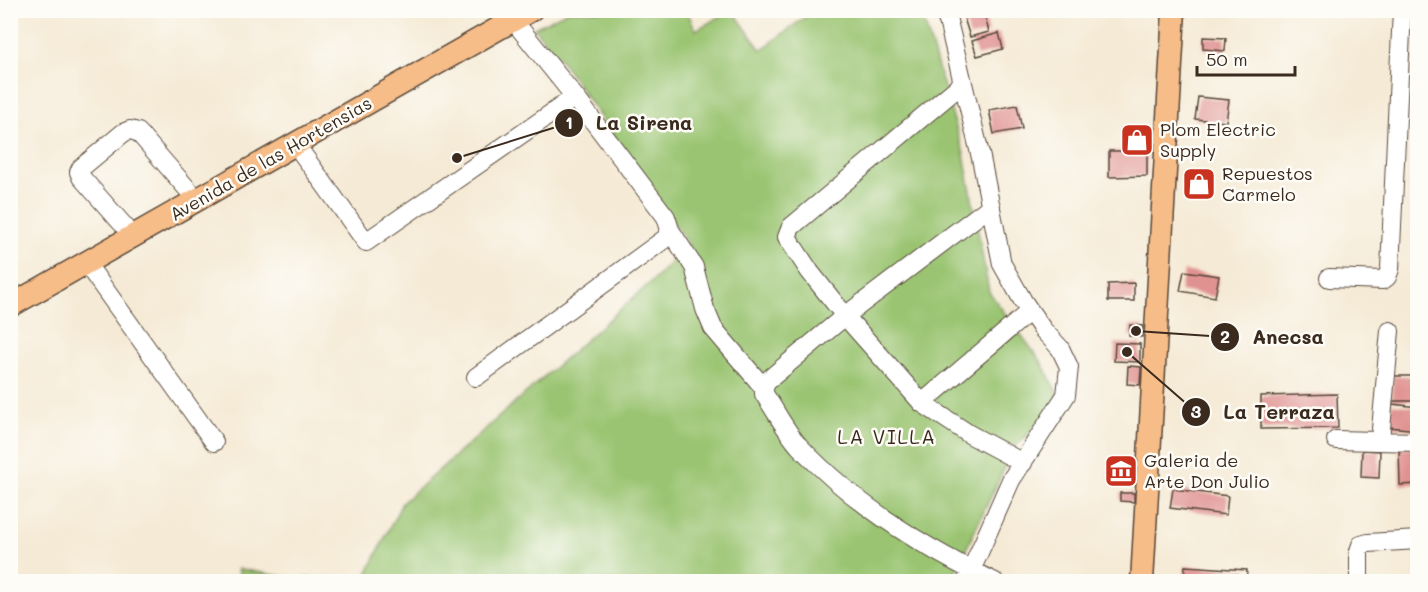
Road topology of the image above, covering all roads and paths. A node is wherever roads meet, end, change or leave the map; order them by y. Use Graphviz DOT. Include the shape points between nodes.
graph roads {
  1 [pos="943,10"];
  2 [pos="1174,10"];
  3 [pos="1402,10"];
  4 [pos="522,15"];
  5 [pos="963,84"];
  6 [pos="575,97"];
  7 [pos="296,145"];
  8 [pos="197,200"];
  9 [pos="991,206"];
  10 [pos="670,230"];
  11 [pos="133,237"];
  12 [pos="86,263"];
  13 [pos="1329,278"];
  14 [pos="10,306"];
  15 [pos="1030,311"];
  16 [pos="845,316"];
  17 [pos="1390,331"];
  18 [pos="476,377"];
  19 [pos="764,388"];
  20 [pos="922,403"];
  21 [pos="1336,440"];
  22 [pos="1380,440"];
  23 [pos="214,442"];
  24 [pos="1418,442"];
  25 [pos="1023,463"];
  26 [pos="1418,540"];
  27 [pos="968,576"];
  28 [pos="995,582"];
  29 [pos="1142,582"];
  30 [pos="1359,582"];
  1 -- 5 [label="street"];
  2 -- 29 [label="main road"];
  3 -- 13 [label="street" via="1390,269 1383,280"];
  4 -- 6 [label="street"];
  4 -- 7 [label="main road, Avenida de las Hortensias"];
  5 -- 9 [label="street"];
  5 -- 16 [label="street" via="788,232 789,242"];
  6 -- 7 [label="street" via="366,242"];
  6 -- 10 [label="street" via="666,217"];
  7 -- 8 [label="main road, Avenida de las Hortensias"];
  8 -- 11 [label="main road, Avenida de las Hortensias"];
  8 -- 11 [label="street" via="138,132 123,133 79,172"];
  9 -- 15 [label="street" via="1002,264"];
  9 -- 16 [label="street"];
  10 -- 18 [label="street" via="666,238"];
  10 -- 19 [label="street" via="694,267 713,328"];
  11 -- 12 [label="main road, Avenida de las Hortensias"];
  12 -- 14 [label="main road, Avenida de las Hortensias"];
  12 -- 23 [label="street"];
  15 -- 20 [label="street"];
  15 -- 25 [label="street" via="1060,348 1069,367 1065,395"];
  16 -- 19 [label="street" via="767,381"];
  16 -- 20 [label="street"];
  17 -- 22 [label="street"];
  19 -- 27 [label="street" via="764,394 799,446 843,486"];
  20 -- 25 [label="street"];
  21 -- 22 [label="street"];
  22 -- 24 [label="street"];
  25 -- 27 [label="street" via="1011,480"];
  26 -- 30 [label="street" via="1361,545"];
  27 -- 28 [label="street"];
}
